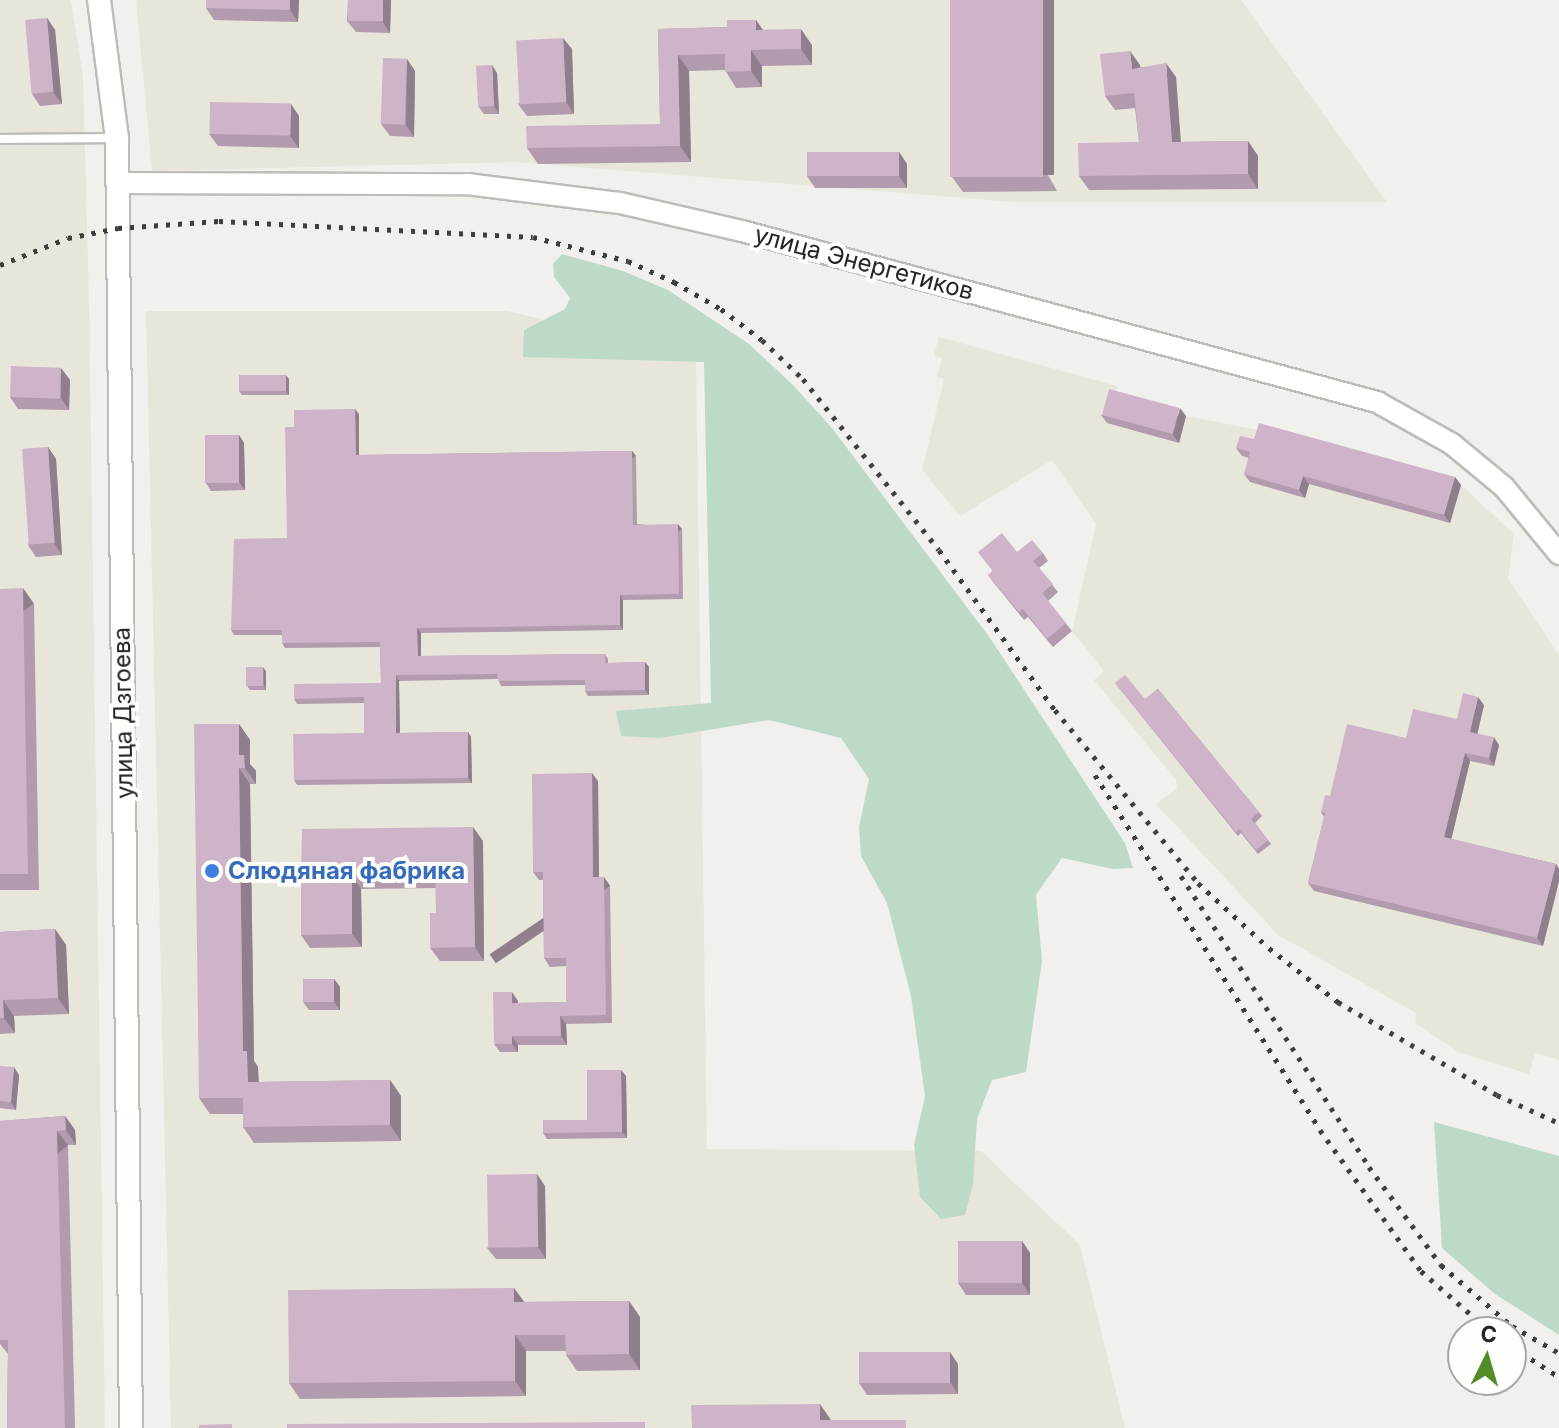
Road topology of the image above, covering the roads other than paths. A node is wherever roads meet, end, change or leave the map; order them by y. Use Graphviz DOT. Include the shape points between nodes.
graph roads {
  1 [pos="99,0"];
  2 [pos="117,138"];
  3 [pos="0,139"];
  4 [pos="117,183"];
  5 [pos="1554,547"];
  6 [pos="131,1428"];
  1 -- 2 [label="main road, улица Дзгоева"];
  2 -- 3 [label="lane"];
  2 -- 4 [label="main road, улица Дзгоева"];
  4 -- 5 [label="street, улица Энергетиков" via="467,184 620,203 742,231 1377,402 1452,444 1504,487"];
  4 -- 6 [label="main road, улица Дзгоева"];
}
